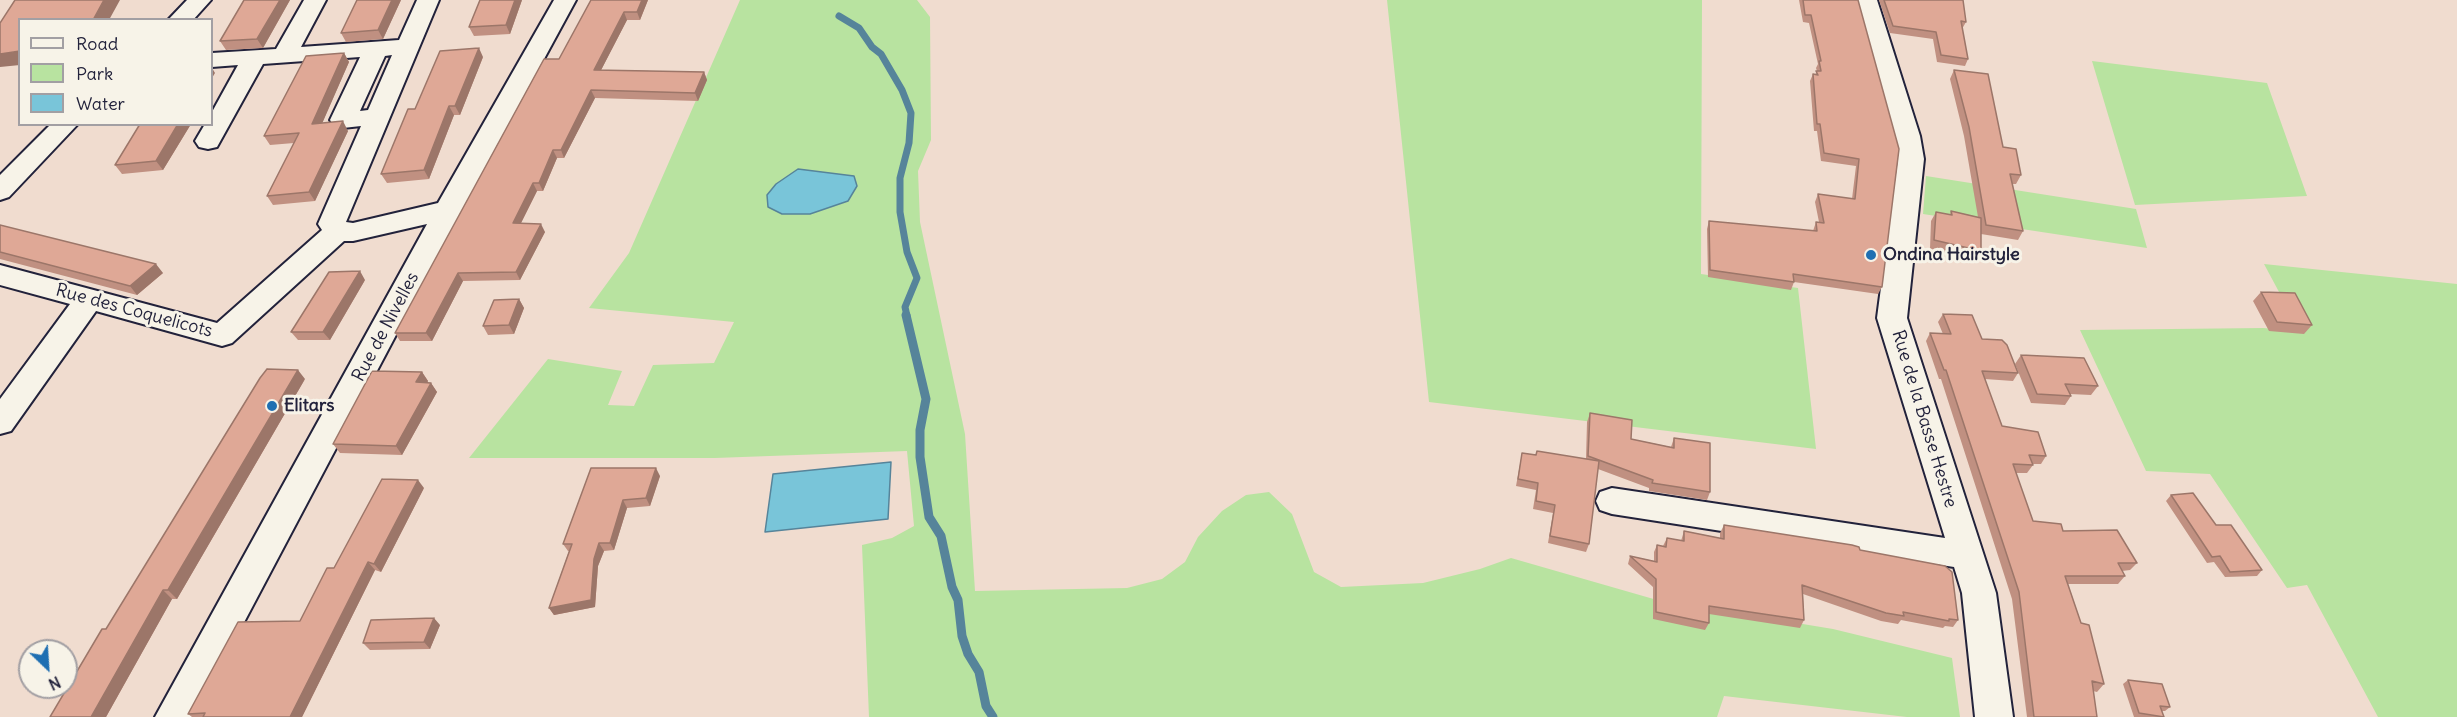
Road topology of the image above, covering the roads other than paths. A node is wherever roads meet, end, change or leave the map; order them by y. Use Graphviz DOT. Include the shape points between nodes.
graph roads {
  1 [pos="200,0"];
  2 [pos="315,0"];
  3 [pos="428,0"];
  4 [pos="565,0"];
  5 [pos="1866,0"];
  6 [pos="181,18"];
  7 [pos="407,47"];
  8 [pos="376,49"];
  9 [pos="285,54"];
  10 [pos="255,57"];
  11 [pos="213,60"];
  12 [pos="378,117"];
  13 [pos="64,126"];
  14 [pos="208,141"];
  15 [pos="0,191"];
  16 [pos="448,210"];
  17 [pos="338,231"];
  18 [pos="0,275"];
  19 [pos="89,300"];
  20 [pos="0,422"];
  21 [pos="1612,501"];
  22 [pos="1966,555"];
  23 [pos="174,717"];
  24 [pos="1994,717"];
  1 -- 6 [label="street"];
  2 -- 9 [label="street"];
  3 -- 7 [label="street"];
  4 -- 16 [label="street, Rue de Nivelles"];
  5 -- 22 [label="street, Rue de la Basse Hestre" via="1911,159 1892,318"];
  7 -- 8 [label="street"];
  7 -- 12 [label="street"];
  8 -- 9 [label="street"];
  8 -- 12 [label="street" via="343,120"];
  9 -- 10 [label="street"];
  10 -- 11 [label="street"];
  10 -- 14 [label="street"];
  12 -- 17 [label="street" via="334,216 332,224"];
  13 -- 15 [label="street"];
  16 -- 17 [label="street" via="353,232"];
  16 -- 23 [label="street, Rue de Nivelles"];
  17 -- 19 [label="street, Rue des Coquelicots" via="222,334"];
  18 -- 19 [label="street, Rue des Coquelicots"];
  19 -- 20 [label="street"];
  21 -- 22 [label="street"];
  22 -- 24 [label="street, Rue de la Basse Hestre" via="1984,619"];
}
